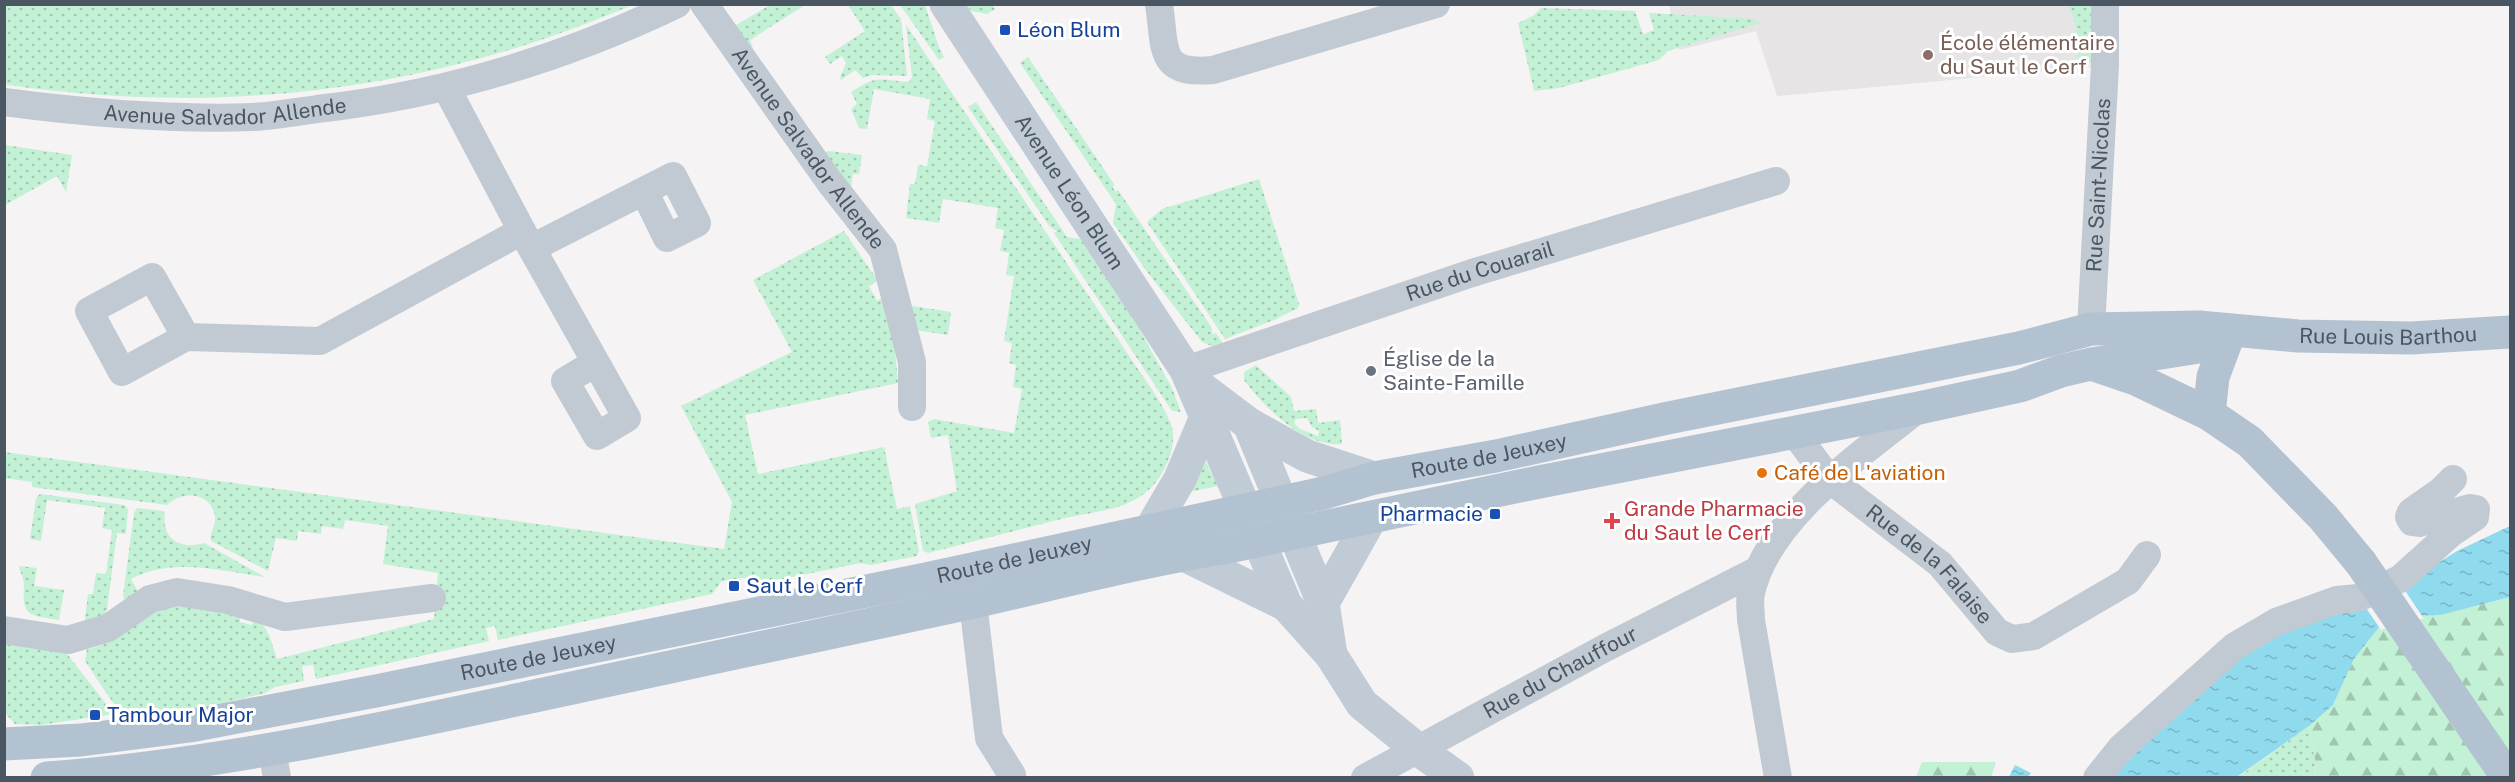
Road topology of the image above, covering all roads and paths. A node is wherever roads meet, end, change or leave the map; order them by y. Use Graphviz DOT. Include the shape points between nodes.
graph roads {
  1 [pos="676,4"];
  2 [pos="704,4"];
  3 [pos="946,4"];
  4 [pos="1159,4"];
  5 [pos="1436,4"];
  6 [pos="2105,4"];
  7 [pos="446,87"];
  8 [pos="4,102"];
  9 [pos="1776,181"];
  10 [pos="644,191"];
  11 [pos="527,240"];
  12 [pos="2091,330"];
  13 [pos="2511,332"];
  14 [pos="2265,333"];
  15 [pos="186,337"];
  16 [pos="2226,342"];
  17 [pos="2019,348"];
  18 [pos="595,363"];
  19 [pos="2092,366"];
  20 [pos="1188,375"];
  21 [pos="2020,386"];
  22 [pos="912,407"];
  23 [pos="1919,408"];
  24 [pos="2209,414"];
  25 [pos="1206,417"];
  26 [pos="1249,424"];
  27 [pos="1793,431"];
  28 [pos="1374,477"];
  29 [pos="1829,479"];
  30 [pos="2453,479"];
  31 [pos="2288,482"];
  32 [pos="1283,503"];
  33 [pos="1245,510"];
  34 [pos="1371,518"];
  35 [pos="1149,532"];
  36 [pos="1296,533"];
  37 [pos="1259,541"];
  38 [pos="1182,554"];
  39 [pos="2147,555"];
  40 [pos="1758,570"];
  41 [pos="432,598"];
  42 [pos="973,602"];
  43 [pos="1323,603"];
  44 [pos="1286,605"];
  45 [pos="4,630"];
  46 [pos="1331,655"];
  47 [pos="4,744"];
  48 [pos="1416,748"];
  49 [pos="275,763"];
  50 [pos="1012,775"];
  51 [pos="47,777"];
  52 [pos="1365,777"];
  53 [pos="1458,777"];
  54 [pos="1778,777"];
  55 [pos="2097,777"];
  56 [pos="2508,777"];
  1 -- 7 [label="street, Avenue Salvador Allende" via="587,44"];
  2 -- 22 [label="street, Avenue Salvador Allende" via="829,181 883,250 912,362"];
  3 -- 20 [label="street, Avenue Léon Blum"];
  4 -- 5 [label="street" via="1171,64 1194,71 1213,70"];
  6 -- 12 [label="street, Rue Saint-Nicolas"];
  7 -- 8 [label="street, Avenue Salvador Allende" via="369,104 255,117 168,118"];
  7 -- 11 [label="street"];
  9 -- 20 [label="street, Rue du Couarail" via="1472,273"];
  10 -- 11 [label="street"];
  11 -- 15 [label="street" via="320,341"];
  11 -- 18 [label="street"];
  12 -- 14 [label="main road, Rue Louis Barthou" via="2199,327"];
  12 -- 17 [label="main road, Route de Jeuxey"];
  12 -- 19 [label="street"];
  13 -- 14 [label="main road, Rue Louis Barthou" via="2411,339"];
  14 -- 16 [label="main road, Rue Louis Barthou"];
  16 -- 19 [label="main road, Rue Louis Barthou"];
  16 -- 24 [label="main road" via="2213,377"];
  17 -- 19 [label="main road"];
  17 -- 28 [label="main road, Route de Jeuxey" via="1496,456"];
  19 -- 21 [label="main road"];
  19 -- 24 [label="main road"];
  20 -- 25 [label="street, Avenue Léon Blum"];
  20 -- 26 [label="street, Avenue Léon Blum"];
  21 -- 23 [label="main road, Route de Jeuxey"];
  21 -- 31 [label="main road" via="2103,390 2154,404 2201,426"];
  23 -- 27 [label="main road, Route de Jeuxey"];
  23 -- 29 [label="street"];
  24 -- 31 [label="main road" via="2250,442"];
  25 -- 33 [label="street, Avenue Léon Blum"];
  25 -- 35 [label="street" via="1180,479"];
  26 -- 28 [label="street, Avenue Léon Blum" via="1307,456"];
  26 -- 32 [label="street, Avenue Léon Blum"];
  27 -- 29 [label="street, Rue de la Falaise"];
  27 -- 34 [label="main road, Route de Jeuxey"];
  28 -- 32 [label="main road, Route de Jeuxey"];
  29 -- 39 [label="street, Rue de la Falaise" via="1940,564 1997,632 2012,639 2034,636 2128,581"];
  29 -- 40 [label="street" via="1779,537"];
  30 -- 55 [label="street" via="2411,512 2409,518 2419,523 2470,508 2476,509 2475,517 2400,579 2358,598 2337,600 2276,622 2235,646 2121,748"];
  31 -- 56 [label="main road, bridge" via="2361,563"];
  32 -- 33 [label="main road, Route de Jeuxey"];
  32 -- 36 [label="street, Avenue Léon Blum"];
  33 -- 35 [label="main road, Route de Jeuxey"];
  33 -- 37 [label="street, Avenue Léon Blum"];
  34 -- 36 [label="main road, Route de Jeuxey"];
  34 -- 43 [label="street"];
  35 -- 47 [label="main road, Route de Jeuxey" via="190,726 81,740"];
  36 -- 37 [label="main road, Route de Jeuxey"];
  36 -- 43 [label="street, Avenue Léon Blum"];
  37 -- 38 [label="main road, Route de Jeuxey"];
  37 -- 44 [label="street, Avenue Léon Blum"];
  38 -- 42 [label="main road, Route de Jeuxey"];
  38 -- 44 [label="street"];
  40 -- 48 [label="street, Rue du Chauffour"];
  40 -- 54 [label="street" via="1750,595 1751,620"];
  41 -- 45 [label="street" via="285,617 228,600 177,592 150,599 108,628 68,640"];
  42 -- 49 [label="main road, Route de Jeuxey" via="399,725"];
  42 -- 50 [label="street, Route de Jeuxey" via="989,738"];
  43 -- 46 [label="street, Avenue Léon Blum"];
  44 -- 46 [label="street"];
  46 -- 48 [label="street" via="1362,704"];
  48 -- 52 [label="street, Rue du Chauffour"];
  48 -- 53 [label="street"];
  49 -- 51 [label="main road, Route de Jeuxey"];
}
